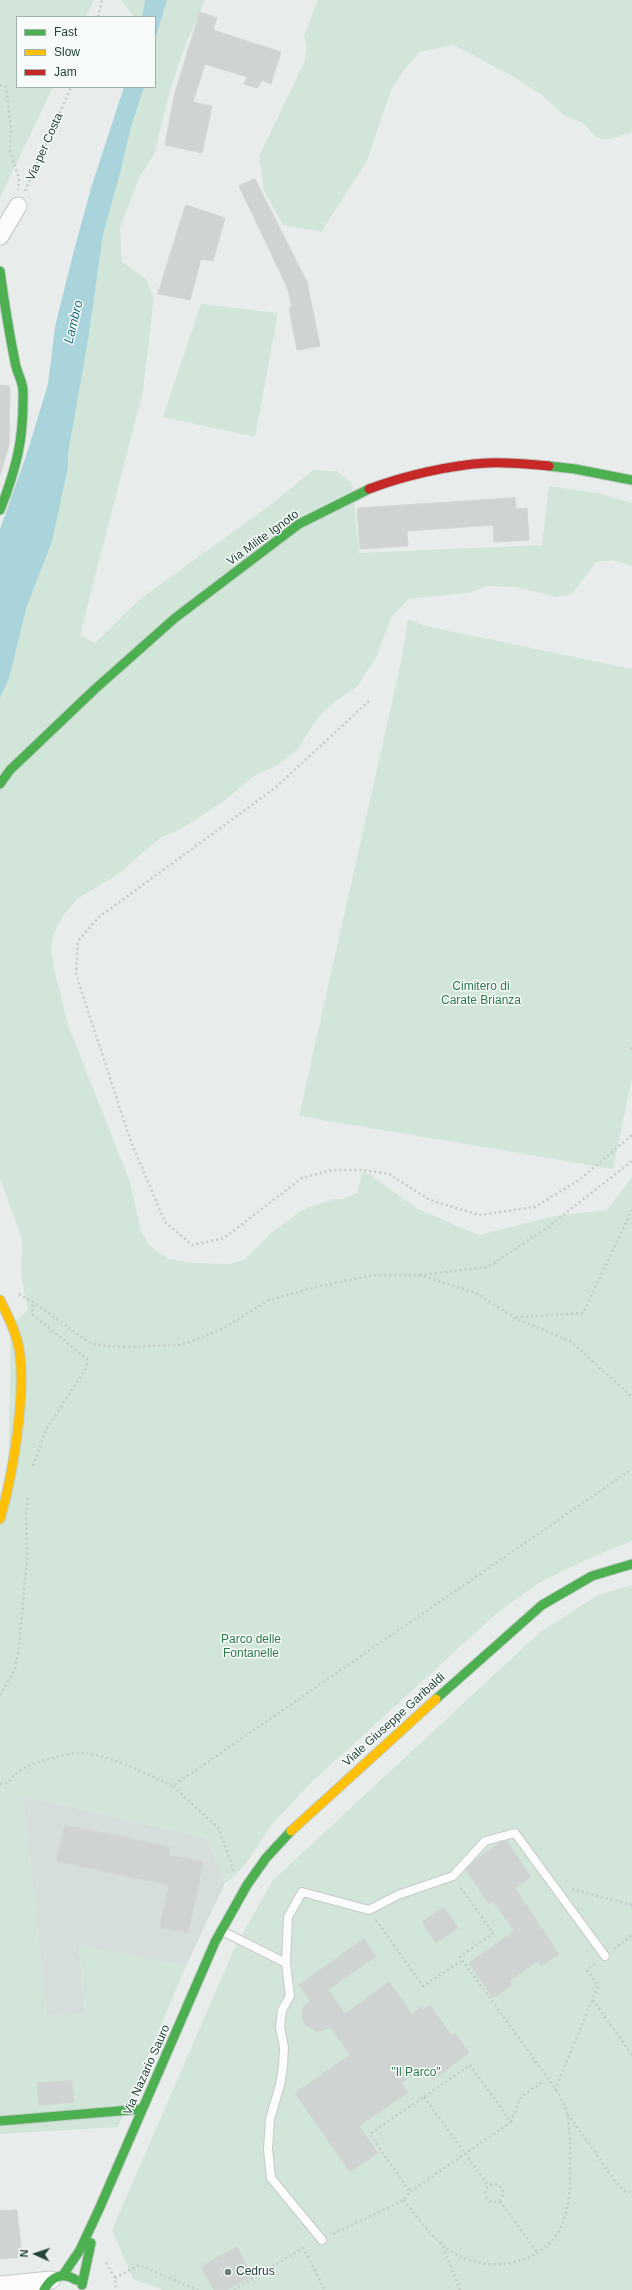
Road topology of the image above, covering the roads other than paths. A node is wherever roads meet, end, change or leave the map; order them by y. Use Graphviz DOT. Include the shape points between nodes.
graph roads {
  1 [pos="18,206"];
  2 [pos="0,236"];
  3 [pos="0,272"];
  4 [pos="632,480"];
  5 [pos="0,510"];
  6 [pos="0,784"];
  7 [pos="0,1300"];
  8 [pos="0,1519"];
  9 [pos="632,1564"];
  10 [pos="221,1931"];
  11 [pos="215,1942"];
  12 [pos="605,1956"];
  13 [pos="286,1963"];
  14 [pos="142,2109"];
  15 [pos="0,2121"];
  16 [pos="100,2207"];
  17 [pos="322,2240"];
  18 [pos="53,2282"];
  19 [pos="7,2287"];
  20 [pos="84,2289"];
  1 -- 2 [label="street"];
  3 -- 5 [label="street" via="8,328 23,395 22,446"];
  4 -- 6 [label="street, Via Milite Ignoto" via="575,469 486,463 425,473 390,481 367,490 299,524 175,618 95,689 10,770"];
  7 -- 8 [label="street" via="20,1354 20,1401 8,1491"];
  9 -- 10 [label="street, Viale Giuseppe Garibaldi" via="592,1576 542,1604 507,1634 295,1827 266,1858 247,1885"];
  10 -- 11 [label="street, Viale Giuseppe Garibaldi"];
  10 -- 13 [label="lane"];
  11 -- 14 [label="street, Via Nazario Sauro"];
  12 -- 13 [label="lane" via="515,1833 485,1841 453,1876 398,1895 369,1910 302,1892 288,1917"];
  13 -- 17 [label="lane" via="290,1996 282,2010 280,2027 284,2047 283,2067 270,2119 268,2149 271,2178"];
  14 -- 15 [label="street"];
  14 -- 16 [label="street, Via Nazario Sauro"];
  16 -- 18 [label="street, Via Nazario Sauro" via="78,2256"];
  16 -- 20 [label="street, Via Nazario Sauro"];
  18 -- 19 [label="street"];
  18 -- 20 [label="street" via="74,2278"];
}
